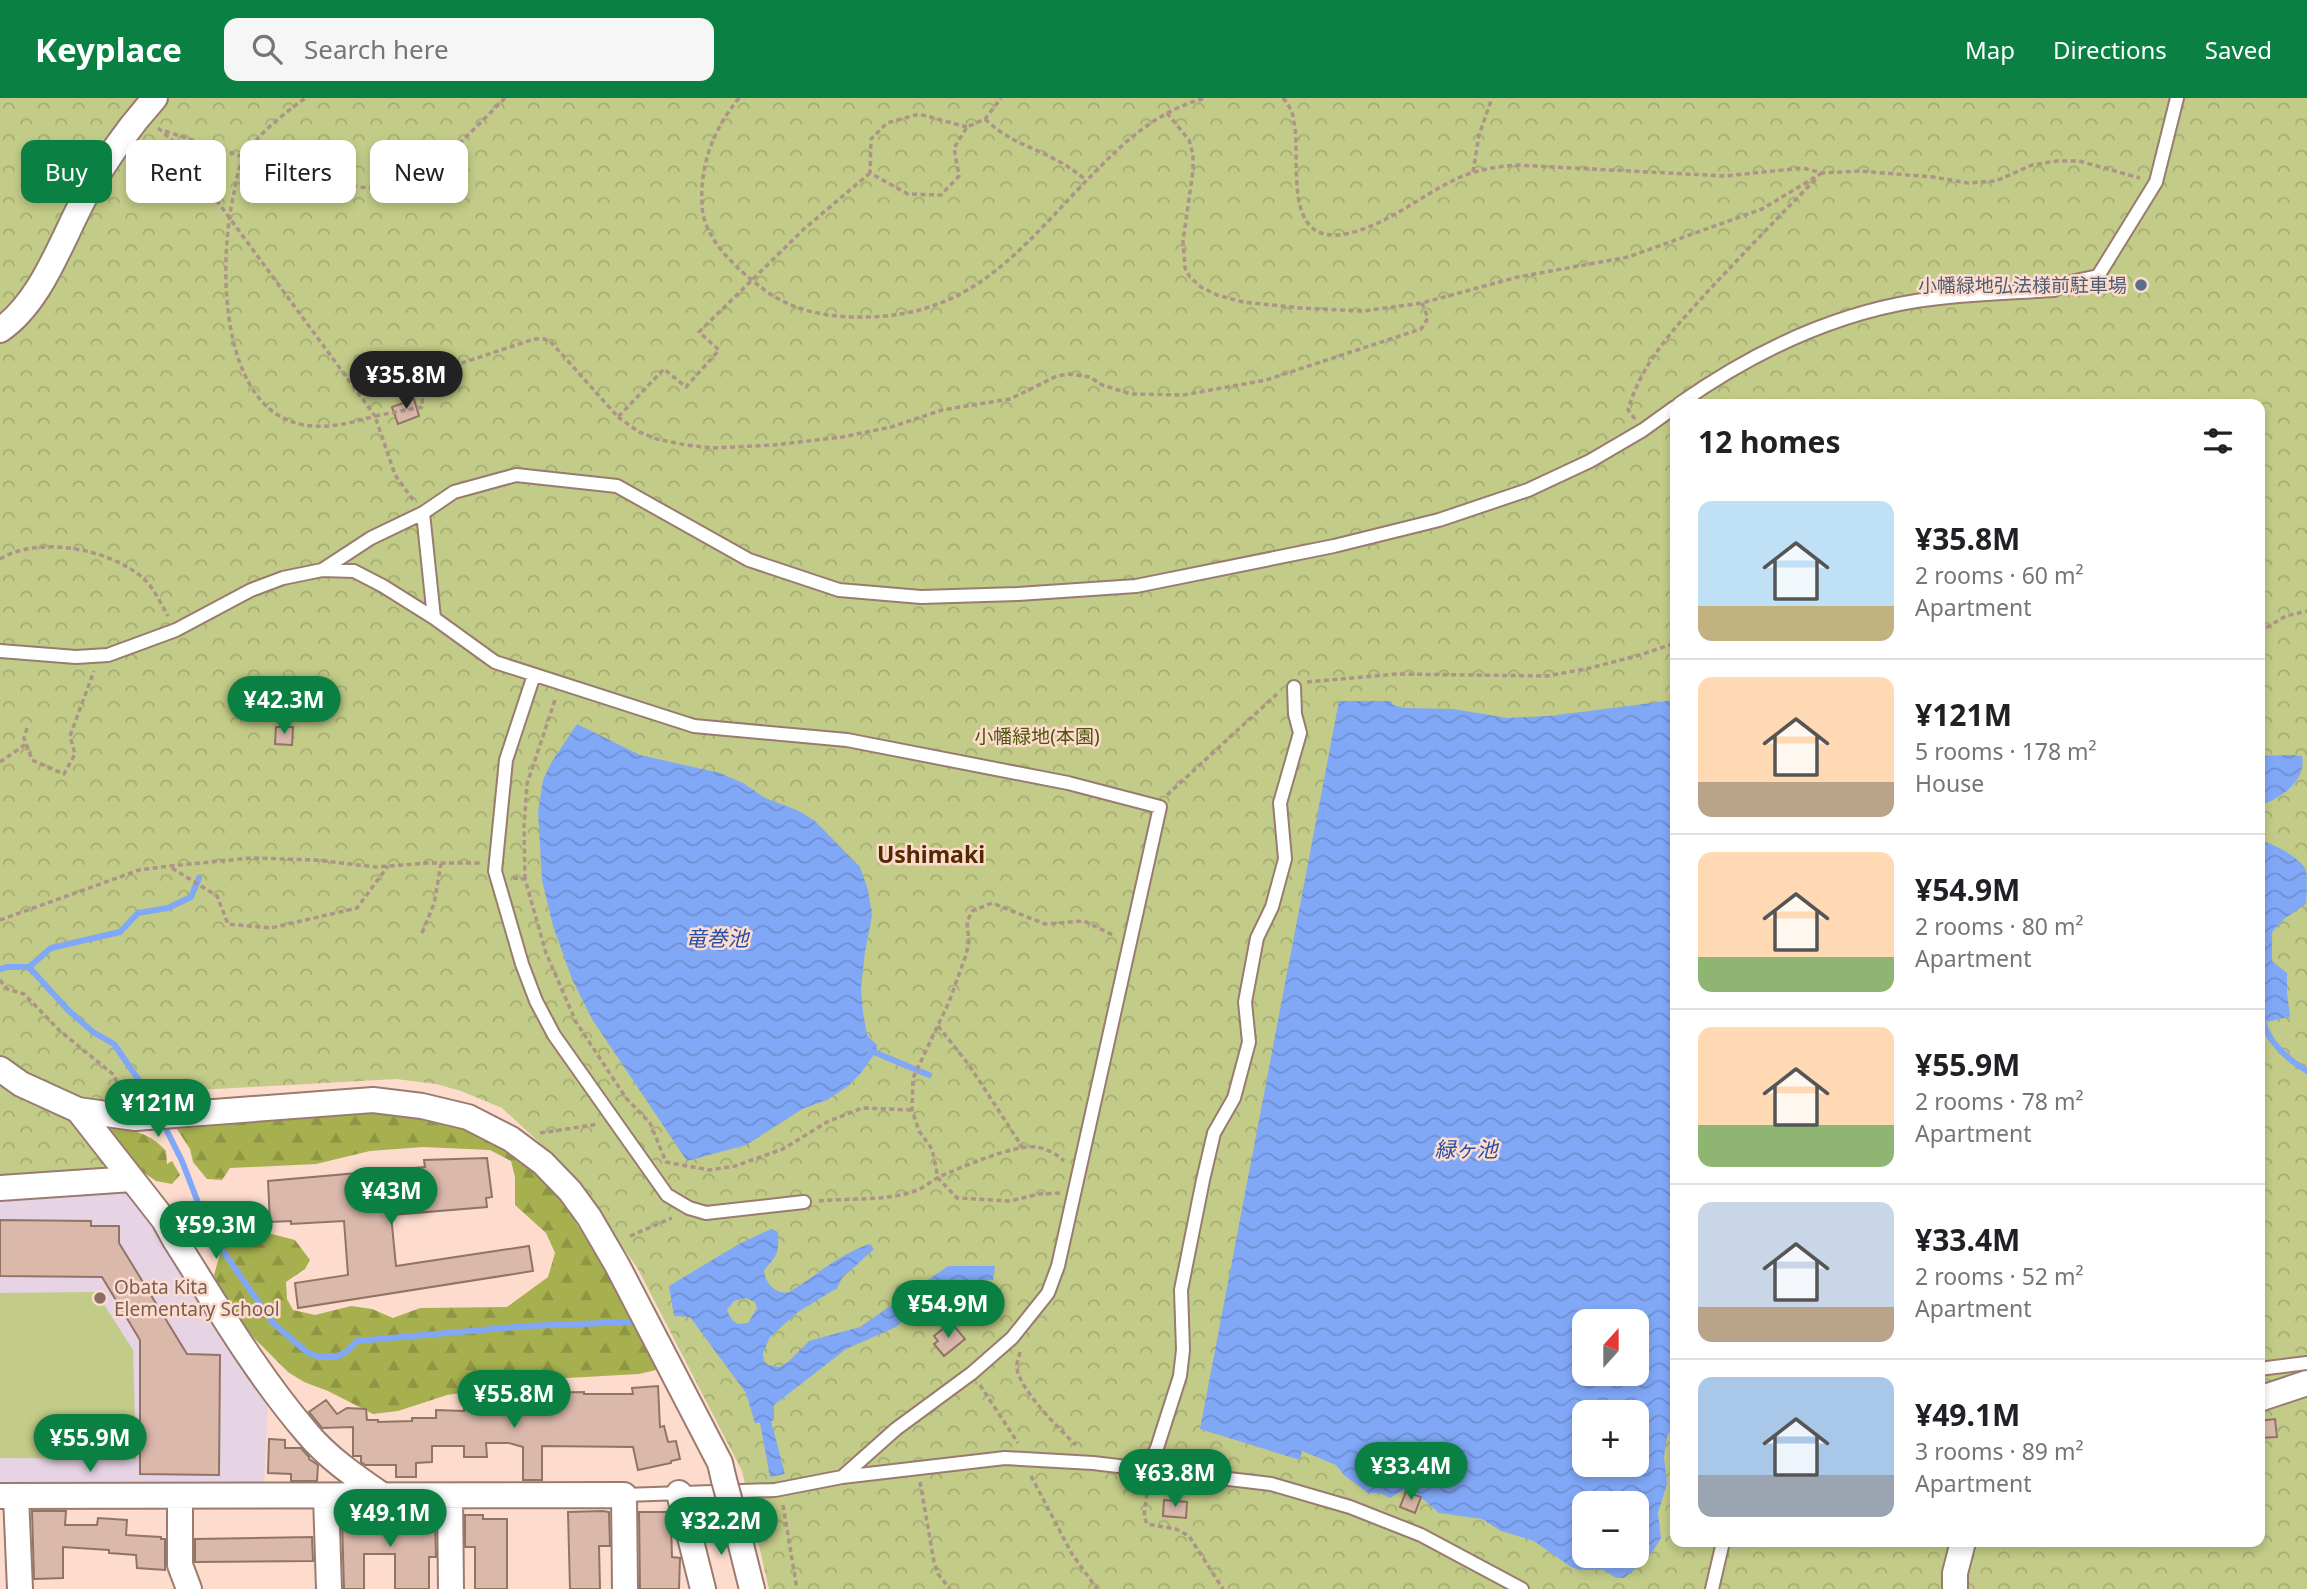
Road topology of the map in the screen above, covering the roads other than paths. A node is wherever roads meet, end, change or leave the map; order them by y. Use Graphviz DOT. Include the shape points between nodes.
graph roads {
  1 [pos="155,98"];
  2 [pos="2177,98"];
  3 [pos="0,330"];
  4 [pos="1686,399"];
  5 [pos="1670,411"];
  6 [pos="423,513"];
  7 [pos="322,570"];
  8 [pos="434,618"];
  9 [pos="0,651"];
  10 [pos="534,676"];
  11 [pos="1294,687"];
  12 [pos="0,1069"];
  13 [pos="78,1110"];
  14 [pos="132,1179"];
  15 [pos="0,1188"];
  16 [pos="804,1202"];
  17 [pos="2307,1363"];
  18 [pos="2265,1368"];
  19 [pos="2307,1383"];
  20 [pos="2265,1397"];
  21 [pos="1148,1469"];
  22 [pos="842,1477"];
  23 [pos="679,1493"];
  24 [pos="382,1495"];
  25 [pos="624,1495"];
  26 [pos="8,1496"];
  27 [pos="326,1496"];
  28 [pos="450,1496"];
  29 [pos="180,1497"];
  30 [pos="1722,1547"];
  31 [pos="1962,1547"];
  32 [pos="20,1589"];
  33 [pos="189,1589"];
  34 [pos="329,1589"];
  35 [pos="451,1589"];
  36 [pos="625,1589"];
  37 [pos="703,1589"];
  38 [pos="752,1589"];
  39 [pos="1522,1589"];
  40 [pos="1712,1589"];
  41 [pos="1955,1589"];
  1 -- 3 [label="street" via="148,123 116,144 44,280 11,323"];
  2 -- 4 [label="lane" via="2156,182 2098,276 2054,290 1917,301 1864,312 1782,341"];
  5 -- 6 [label="lane" via="1590,461 1528,490 1439,520 1149,584 1097,589 920,597 839,590 749,560 617,486 564,479 516,475 454,492"];
  6 -- 7 [label="lane" via="371,538"];
  6 -- 8 [label="lane"];
  7 -- 8 [label="lane" via="354,571"];
  7 -- 9 [label="lane" via="251,590 176,630 108,655"];
  8 -- 10 [label="lane" via="495,662"];
  10 -- 16 [label="lane" via="506,760 496,863 522,964 554,1035 667,1195 706,1213"];
  10 -- 22 [label="lane" via="694,726 847,740 1068,783 1160,807 1058,1266 1048,1293 1012,1338"];
  11 -- 21 [label="lane" via="1300,733 1280,803 1285,859 1272,907 1257,938 1245,1002 1249,1042 1234,1098 1214,1133 1200,1194 1181,1290 1180,1376"];
  12 -- 13 [label="street" via="20,1084"];
  13 -- 14 [label="street"];
  13 -- 38 [label="street, bridge" via="129,1108 178,1114 373,1100 468,1117 511,1139 570,1191 617,1265 720,1463"];
  14 -- 15 [label="street"];
  14 -- 24 [label="street" via="309,1436"];
  17 -- 18 [label="lane"];
  19 -- 20 [label="street"];
  21 -- 22 [label="lane" via="1005,1458"];
  21 -- 39 [label="lane" via="1271,1484 1350,1507 1422,1535"];
  22 -- 23 [label="lane" via="781,1489"];
  23 -- 25 [label="lane"];
  23 -- 37 [label="street"];
  24 -- 27 [label="street"];
  24 -- 28 [label="street"];
  25 -- 28 [label="street"];
  25 -- 36 [label="street"];
  26 -- 29 [label="street"];
  26 -- 32 [label="street"];
  27 -- 29 [label="street"];
  27 -- 34 [label="street"];
  28 -- 35 [label="street"];
  29 -- 33 [label="street" via="180,1564"];
  30 -- 40 [label="lane"];
  31 -- 41 [label="street"];
}
